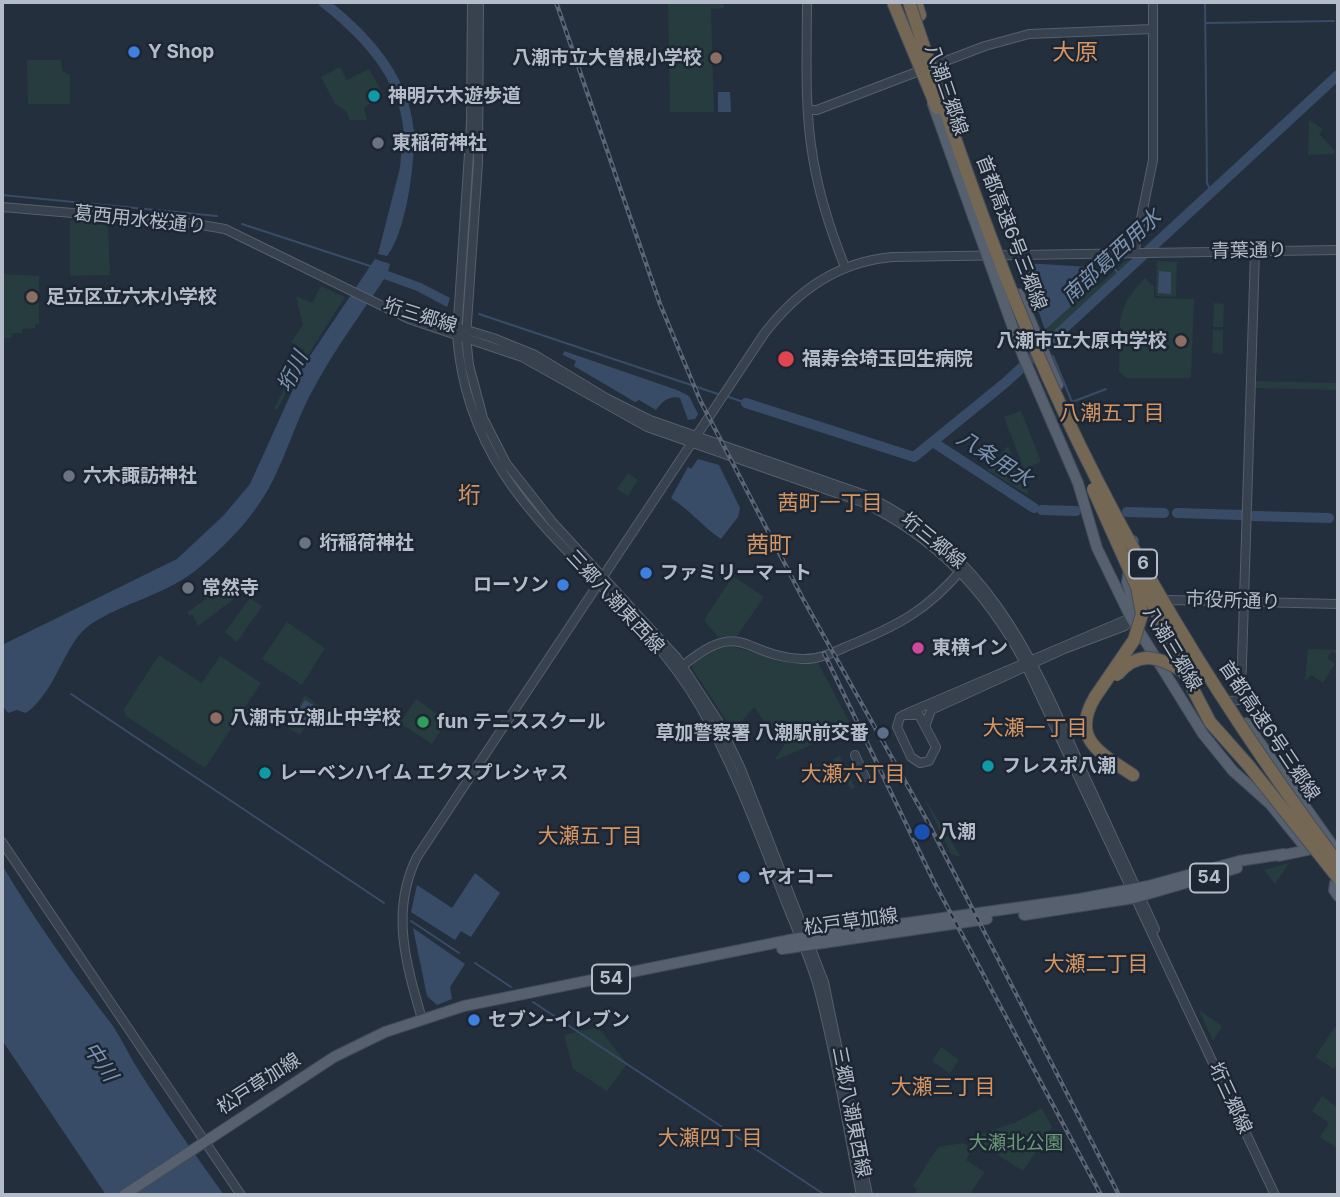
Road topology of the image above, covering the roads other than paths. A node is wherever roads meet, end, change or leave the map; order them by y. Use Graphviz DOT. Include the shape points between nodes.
graph roads {
  1 [pos="472,2"];
  2 [pos="479,2"];
  3 [pos="807,2"];
  4 [pos="898,2"];
  5 [pos="913,2"];
  6 [pos="1153,2"];
  7 [pos="1152,29"];
  8 [pos="936,65"];
  9 [pos="922,71"];
  10 [pos="808,110"];
  11 [pos="2,206"];
  12 [pos="1338,250"];
  13 [pos="1255,251"];
  14 [pos="1134,253"];
  15 [pos="984,255"];
  16 [pos="1001,255"];
  17 [pos="845,267"];
  18 [pos="375,301"];
  19 [pos="462,332"];
  20 [pos="694,439"];
  21 [pos="1093,489"];
  22 [pos="1134,539"];
  23 [pos="963,568"];
  24 [pos="600,580"];
  25 [pos="1169,600"];
  26 [pos="1244,602"];
  27 [pos="1338,604"];
  28 [pos="1131,618"];
  29 [pos="1029,662"];
  30 [pos="679,668"];
  31 [pos="1184,672"];
  32 [pos="1098,698"];
  33 [pos="1230,706"];
  34 [pos="903,715"];
  35 [pos="927,727"];
  36 [pos="855,755"];
  37 [pos="1135,769"];
  38 [pos="865,777"];
  39 [pos="2,842"];
  40 [pos="1311,850"];
  41 [pos="1337,850"];
  42 [pos="1338,863"];
  43 [pos="1338,884"];
  44 [pos="1135,893"];
  45 [pos="1338,896"];
  46 [pos="805,941"];
  47 [pos="422,1019"];
  48 [pos="203,1142"];
  49 [pos="124,1195"];
  50 [pos="241,1195"];
  51 [pos="861,1195"];
  52 [pos="868,1195"];
  53 [pos="1275,1195"];
  1 -- 19 [label="street, 三郷八潮東西線"];
  2 -- 19 [label="street, 三郷八潮東西線" via="478,163"];
  3 -- 10 [label="street"];
  4 -- 9 [label="main road, 八潮三郷線, bridge"];
  4 -- 21 [label="highway, 首都高速6号三郷線 / 6, bridge" via="1010,309"];
  5 -- 8 [label="main road, 八潮三郷線"];
  5 -- 33 [label="highway, 首都高速6号三郷線 / 6, bridge" via="992,240 1044,368 1111,505 1177,624"];
  6 -- 7 [label="street"];
  7 -- 8 [label="street" via="1029,34"];
  7 -- 14 [label="street" via="1153,160"];
  8 -- 9 [label="street"];
  8 -- 16 [label="main road, 八潮三郷線"];
  9 -- 10 [label="street"];
  9 -- 15 [label="main road, 八潮三郷線, bridge"];
  10 -- 17 [label="street" via="823,204"];
  11 -- 18 [label="street, 葛西用水桜通り" via="221,228"];
  12 -- 13 [label="street, 青葉通り"];
  13 -- 14 [label="street, 青葉通り"];
  13 -- 26 [label="street"];
  14 -- 16 [label="street, 青葉通り"];
  15 -- 16 [label="street, 青葉通り"];
  15 -- 17 [label="street, 青葉通り" via="892,257"];
  15 -- 28 [label="main road, 八潮三郷線, bridge" via="1078,483 1097,548"];
  16 -- 22 [label="main road, 八潮三郷線" via="1067,407"];
  17 -- 20 [label="street, 青葉通り" via="786,307"];
  18 -- 19 [label="street, 垳三郷線" via="409,319"];
  19 -- 20 [label="street, 垳三郷線" via="535,355 628,409"];
  19 -- 24 [label="street, 三郷八潮東西線" via="468,397 485,446 523,503"];
  20 -- 23 [label="street, 垳三郷線" via="865,495 929,533"];
  20 -- 24 [label="street, 青葉通り"];
  21 -- 31 [label="highway, 首都高速6号三郷線 / 6, bridge"];
  21 -- 32 [label="highway, bridge" via="1137,587 1142,614 1133,639"];
  22 -- 25 [label="main road, 八潮三郷線"];
  22 -- 28 [label="main road" via="1128,576 1135,610"];
  23 -- 29 [label="street, 垳三郷線" via="1000,607"];
  23 -- 30 [label="street" via="906,621 820,657 795,658 726,641 709,646"];
  24 -- 30 [label="street, 三郷八潮東西線"];
  24 -- 47 [label="street, 青葉通り" via="413,865 401,909 401,937"];
  25 -- 26 [label="street, 市役所通り"];
  25 -- 28 [label="street, 市役所通り"];
  25 -- 33 [label="main road, 八潮三郷線"];
  26 -- 27 [label="street, 市役所通り"];
  26 -- 33 [label="street" via="1241,694"];
  28 -- 29 [label="street, 市役所通り"];
  28 -- 40 [label="main road, 八潮三郷線" via="1203,734"];
  29 -- 34 [label="street"];
  29 -- 35 [label="street" via="931,710"];
  29 -- 44 [label="street, 垳三郷線"];
  30 -- 46 [label="street, 三郷八潮東西線" via="744,787"];
  31 -- 32 [label="highway, bridge" via="1154,658 1138,658"];
  31 -- 40 [label="highway, 首都高速6号三郷線 / 6, bridge"];
  32 -- 37 [label="highway" via="1091,724 1096,740"];
  33 -- 41 [label="highway, bridge"];
  33 -- 42 [label="highway, 首都高速6号三郷線 / 6, bridge"];
  34 -- 35 [label="street" via="919,715"];
  34 -- 35 [label="street" via="897,727 911,757 920,762 929,761 936,752"];
  36 -- 38 [label="street"];
  39 -- 48 [label="street"];
  40 -- 41 [label="main road, 松戸草加線 / 54"];
  40 -- 43 [label="highway, 首都高速6号三郷線, bridge"];
  40 -- 44 [label="main road, 松戸草加線 / 54" via="1239,861"];
  43 -- 45 [label="main road" via="1334,890"];
  44 -- 46 [label="main road, 松戸草加線 / 54" via="1078,908"];
  44 -- 53 [label="street, 垳三郷線"];
  46 -- 47 [label="main road, 松戸草加線 / 54" via="479,1002"];
  46 -- 51 [label="street, 三郷八潮東西線" via="835,1059"];
  46 -- 52 [label="street, 三郷八潮東西線" via="831,1006"];
  47 -- 48 [label="main road, 松戸草加線 / 54" via="334,1057"];
  48 -- 49 [label="main road, 松戸草加線 / 54"];
  48 -- 50 [label="street"];
}
